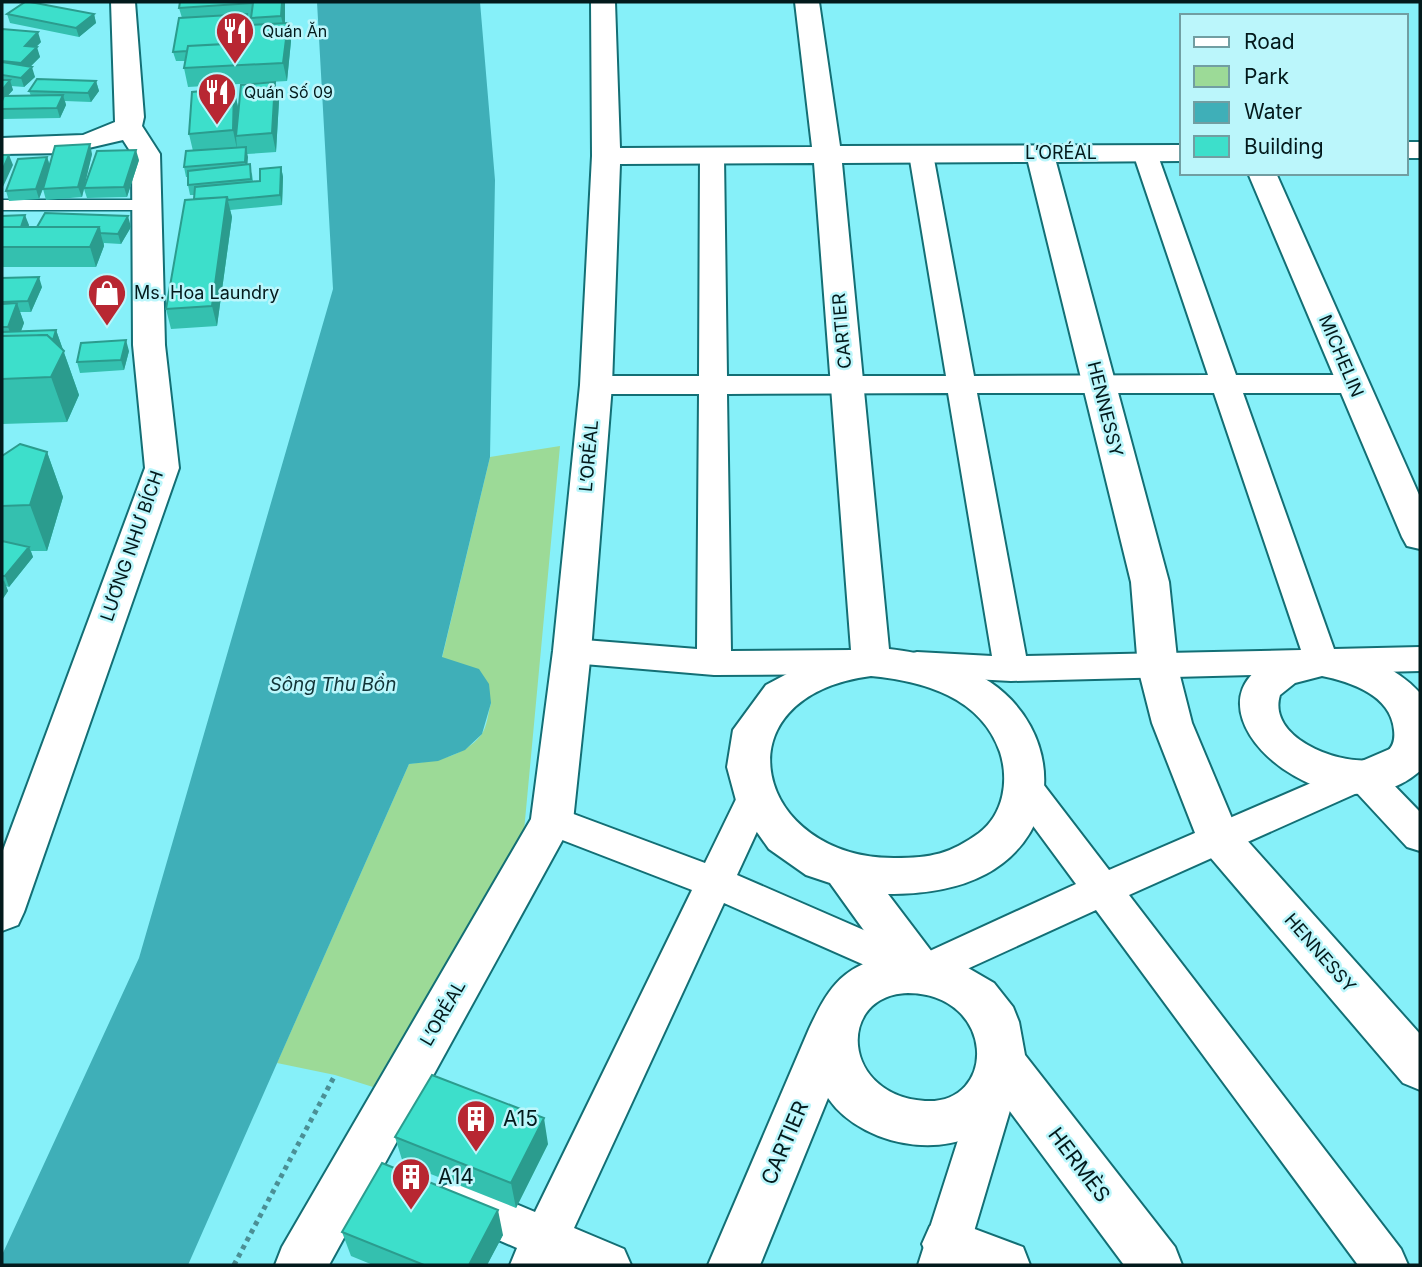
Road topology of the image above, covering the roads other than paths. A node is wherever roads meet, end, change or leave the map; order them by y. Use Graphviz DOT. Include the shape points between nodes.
graph roads {
  1 [pos="123,2"];
  2 [pos="603,2"];
  3 [pos="807,2"];
  4 [pos="128,126"];
  5 [pos="2,146"];
  6 [pos="1040,153"];
  7 [pos="1145,153"];
  8 [pos="1180,153"];
  9 [pos="827,155"];
  10 [pos="921,155"];
  11 [pos="606,156"];
  12 [pos="712,156"];
  13 [pos="1263,175"];
  14 [pos="2,205"];
  15 [pos="147,205"];
  16 [pos="1099,384"];
  17 [pos="1224,384"];
  18 [pos="1353,384"];
  19 [pos="596,385"];
  20 [pos="847,385"];
  21 [pos="961,385"];
  22 [pos="714,386"];
  23 [pos="1420,537"];
  24 [pos="572,651"];
  25 [pos="1420,659"];
  26 [pos="871,662"];
  27 [pos="1322,662"];
  28 [pos="714,663"];
  29 [pos="1158,668"];
  30 [pos="1011,669"];
  31 [pos="1420,750"];
  32 [pos="1363,776"];
  33 [pos="1027,790"];
  34 [pos="754,799"];
  35 [pos="552,821"];
  36 [pos="1420,835"];
  37 [pos="1219,838"];
  38 [pos="847,873"];
  39 [pos="714,882"];
  40 [pos="1102,890"];
  41 [pos="2,912"];
  42 [pos="921,973"];
  43 [pos="837,1020"];
  44 [pos="1003,1064"];
  45 [pos="1420,1068"];
  46 [pos="394,1172"];
  47 [pos="539,1252"];
  48 [pos="944,1255"];
  49 [pos="301,1265"];
  50 [pos="608,1265"];
  51 [pos="734,1265"];
  52 [pos="1004,1265"];
  53 [pos="1156,1265"];
  54 [pos="1385,1265"];
  1 -- 4 [label="street"];
  2 -- 11 [label="street"];
  3 -- 9 [label="street, CARTIER"];
  4 -- 5 [label="street" via="87,143"];
  4 -- 15 [label="street, LƯƠNG NHƯ BÍCH" via="146,154"];
  6 -- 7 [label="street, L’ORÉAL"];
  6 -- 10 [label="street, L’ORÉAL"];
  6 -- 16 [label="street, HENNESSY"];
  7 -- 8 [label="street, L’ORÉAL"];
  7 -- 17 [label="street"];
  9 -- 10 [label="street, L’ORÉAL"];
  9 -- 12 [label="street, L’ORÉAL"];
  9 -- 20 [label="street, CARTIER"];
  10 -- 21 [label="street"];
  11 -- 12 [label="street, L’ORÉAL"];
  11 -- 19 [label="street, L’ORÉAL"];
  12 -- 22 [label="street"];
  13 -- 18 [label="street, MICHELIN"];
  14 -- 15 [label="lane"];
  15 -- 41 [label="street, LƯƠNG NHƯ BÍCH" via="149,345 162,468"];
  16 -- 17 [label="street"];
  16 -- 21 [label="street"];
  16 -- 29 [label="street, HENNESSY" via="1150,582"];
  17 -- 18 [label="street"];
  17 -- 27 [label="street"];
  18 -- 23 [label="street, MICHELIN"];
  19 -- 22 [label="street"];
  19 -- 24 [label="street, L’ORÉAL"];
  20 -- 21 [label="street"];
  20 -- 22 [label="street"];
  20 -- 26 [label="street, CARTIER"];
  21 -- 30 [label="street"];
  22 -- 28 [label="street"];
  24 -- 28 [label="street"];
  24 -- 35 [label="street, L’ORÉAL"];
  25 -- 29 [label="street"];
  26 -- 28 [label="street"];
  26 -- 30 [label="street"];
  26 -- 33 [label="street" via="912,665 950,677 983,698 1010,724 1024,756"];
  26 -- 34 [label="street" via="832,668 797,682 769,705 752,733 747,765"];
  27 -- 32 [label="street" via="1348,666 1393,690 1415,726 1414,745 1405,761"];
  27 -- 32 [label="street" via="1301,663 1269,679 1259,710 1276,743 1315,769"];
  29 -- 30 [label="street"];
  29 -- 37 [label="street, HENNESSY" via="1172,723"];
  31 -- 32 [label="street"];
  32 -- 36 [label="street"];
  32 -- 37 [label="street"];
  33 -- 38 [label="street" via="1016,822 992,849 957,869 892,880"];
  33 -- 40 [label="street"];
  34 -- 38 [label="street" via="774,830 807,855"];
  34 -- 39 [label="street"];
  35 -- 39 [label="street"];
  35 -- 46 [label="street, L’ORÉAL"];
  37 -- 40 [label="street"];
  37 -- 45 [label="street, HENNESSY"];
  38 -- 42 [label="street"];
  39 -- 42 [label="street"];
  39 -- 47 [label="street"];
  40 -- 42 [label="street"];
  40 -- 54 [label="street"];
  42 -- 43 [label="street" via="893,974 868,982 849,999"];
  42 -- 44 [label="street" via="948,979 973,994 991,1014 1002,1038"];
  43 -- 44 [label="street" via="832,1045 839,1071 855,1095 878,1112 906,1123 936,1124 963,1116 985,1100"];
  43 -- 51 [label="street, CARTIER"];
  44 -- 48 [label="street"];
  44 -- 53 [label="street, HERMÈS"];
  46 -- 47 [label="street"];
  46 -- 49 [label="street, L’ORÉAL"];
  47 -- 50 [label="street"];
  48 -- 52 [label="street"];
}
